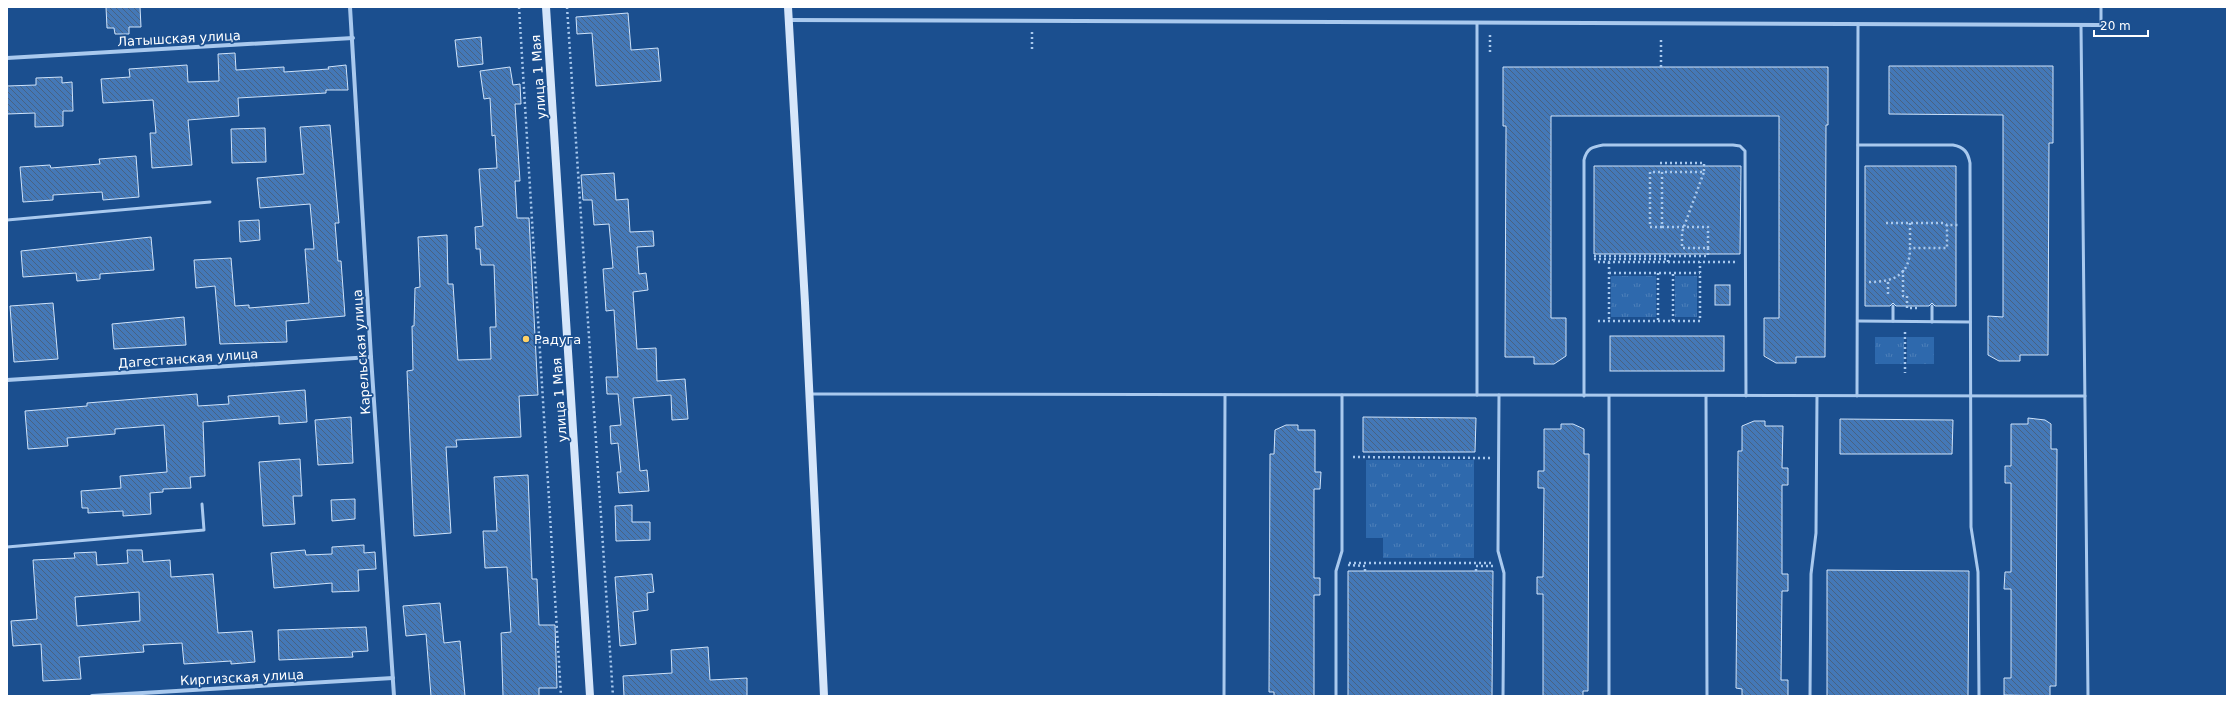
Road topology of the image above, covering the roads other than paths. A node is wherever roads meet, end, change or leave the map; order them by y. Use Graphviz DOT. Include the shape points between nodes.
graph roads {
  1 [pos="350,7"];
  2 [pos="546,7"];
  3 [pos="788,7"];
  4 [pos="2101,7"];
  5 [pos="789,20"];
  6 [pos="1477,23"];
  7 [pos="1858,24"];
  8 [pos="2081,25"];
  9 [pos="2101,25"];
  10 [pos="353,38"];
  11 [pos="7,58"];
  12 [pos="1858,144"];
  13 [pos="210,202"];
  14 [pos="1740,210"];
  15 [pos="1746,210"];
  16 [pos="7,220"];
  17 [pos="1894,306"];
  18 [pos="1932,306"];
  19 [pos="1858,321"];
  20 [pos="1893,321"];
  21 [pos="1932,322"];
  22 [pos="1970,322"];
  23 [pos="371,356"];
  24 [pos="7,380"];
  25 [pos="809,394"];
  26 [pos="1225,395"];
  27 [pos="1342,395"];
  28 [pos="1477,395"];
  29 [pos="1499,395"];
  30 [pos="1584,396"];
  31 [pos="1609,396"];
  32 [pos="1706,396"];
  33 [pos="1746,396"];
  34 [pos="1817,396"];
  35 [pos="1857,396"];
  36 [pos="1970,396"];
  37 [pos="2085,396"];
  38 [pos="202,504"];
  39 [pos="7,547"];
  40 [pos="393,678"];
  41 [pos="92,696"];
  42 [pos="394,696"];
  43 [pos="590,696"];
  44 [pos="824,696"];
  45 [pos="1224,696"];
  46 [pos="1336,696"];
  47 [pos="1504,696"];
  48 [pos="1609,696"];
  49 [pos="1707,696"];
  50 [pos="1810,696"];
  51 [pos="1979,696"];
  52 [pos="2088,696"];
  1 -- 10 [label="street, Карельская улица"];
  2 -- 43 [label="street, улица 1 Мая"];
  3 -- 5 [label="street"];
  4 -- 9 [label="lane"];
  5 -- 6 [label="street"];
  5 -- 25 [label="street"];
  6 -- 7 [label="street"];
  6 -- 28 [label="lane"];
  7 -- 8 [label="street"];
  7 -- 12 [label="lane"];
  8 -- 9 [label="street"];
  8 -- 37 [label="lane"];
  10 -- 11 [label="street, Латышская улица"];
  10 -- 23 [label="street, Карельская улица"];
  12 -- 19 [label="lane"];
  12 -- 22 [label="lane" via="1952,144 1962,147 1968,154"];
  13 -- 16 [label="lane"];
  14 -- 15 [label="lane"];
  15 -- 30 [label="lane" via="1746,159 1745,151 1740,146 1603,144 1590,147 1586,152"];
  15 -- 33 [label="lane"];
  17 -- 20 [label="lane"];
  18 -- 21 [label="lane"];
  19 -- 20 [label="lane"];
  19 -- 35 [label="lane"];
  20 -- 21 [label="lane"];
  21 -- 22 [label="lane"];
  22 -- 36 [label="lane"];
  23 -- 24 [label="street, Дагестанская улица"];
  23 -- 40 [label="street, Карельская улица"];
  25 -- 26 [label="lane"];
  25 -- 44 [label="street"];
  26 -- 27 [label="lane"];
  26 -- 45 [label="lane"];
  27 -- 28 [label="lane"];
  27 -- 46 [label="lane" via="1342,551 1336,571"];
  28 -- 29 [label="lane"];
  29 -- 30 [label="lane"];
  29 -- 47 [label="lane" via="1498,551 1504,573"];
  30 -- 31 [label="lane"];
  31 -- 32 [label="lane"];
  31 -- 48 [label="lane"];
  32 -- 33 [label="lane"];
  32 -- 49 [label="lane"];
  33 -- 34 [label="lane"];
  34 -- 35 [label="lane"];
  34 -- 50 [label="lane" via="1816,532 1811,574"];
  35 -- 36 [label="lane"];
  36 -- 37 [label="lane"];
  36 -- 51 [label="lane" via="1971,527 1978,572"];
  37 -- 52 [label="lane"];
  38 -- 39 [label="lane" via="204,530"];
  40 -- 41 [label="street, Киргизская улица"];
  40 -- 42 [label="street, Карельская улица"];
}
